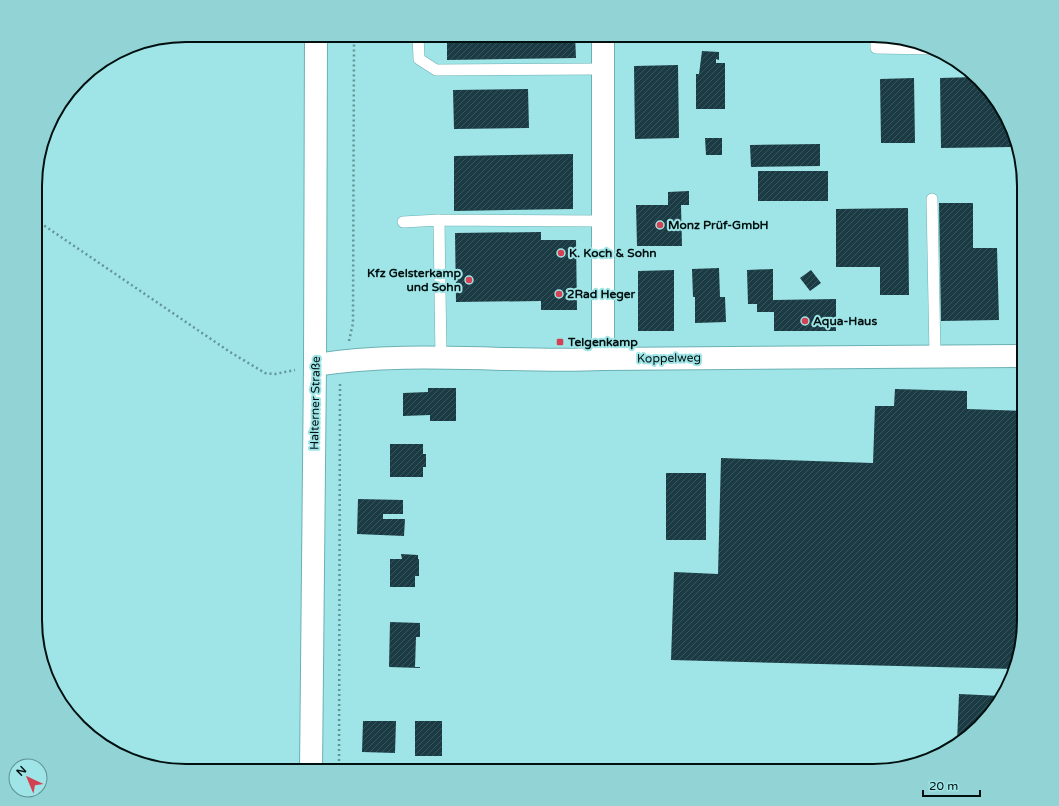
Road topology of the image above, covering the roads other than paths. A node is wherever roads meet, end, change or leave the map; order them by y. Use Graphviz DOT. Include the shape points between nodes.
graph roads {
  1 [pos="316,42"];
  2 [pos="418,42"];
  3 [pos="603,42"];
  4 [pos="876,42"];
  5 [pos="915,49"];
  6 [pos="603,69"];
  7 [pos="932,198"];
  8 [pos="439,220"];
  9 [pos="603,221"];
  10 [pos="403,222"];
  11 [pos="935,355"];
  12 [pos="1017,356"];
  13 [pos="441,357"];
  14 [pos="603,358"];
  15 [pos="315,365"];
  16 [pos="311,764"];
  1 -- 15 [label="street, Halterner Straße"];
  2 -- 6 [label="lane" via="419,59 436,70"];
  3 -- 6 [label="street"];
  4 -- 5 [label="lane" via="876,48"];
  6 -- 9 [label="street"];
  7 -- 11 [label="lane"];
  8 -- 9 [label="lane"];
  8 -- 10 [label="lane"];
  8 -- 13 [label="lane"];
  9 -- 14 [label="street"];
  11 -- 12 [label="street, Koppelweg"];
  11 -- 14 [label="street, Koppelweg"];
  13 -- 14 [label="street, Koppelweg" via="564,360"];
  13 -- 15 [label="street, Koppelweg" via="346,360"];
  15 -- 16 [label="street, Halterner Straße"];
}
